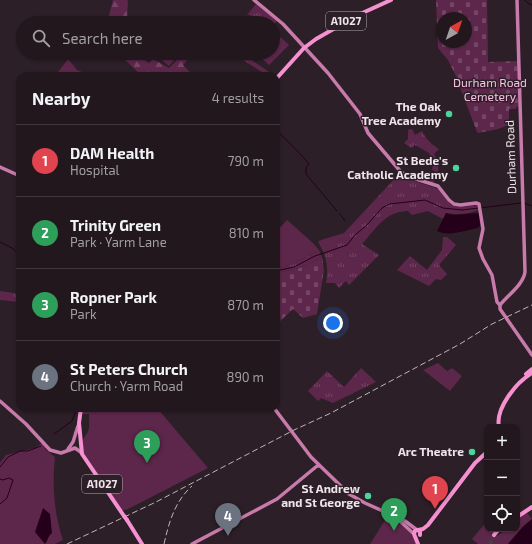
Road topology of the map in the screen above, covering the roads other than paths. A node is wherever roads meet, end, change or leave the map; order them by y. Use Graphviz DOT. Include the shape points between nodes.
graph roads {
  1 [pos="254,0"];
  2 [pos="390,0"];
  3 [pos="517,0"];
  4 [pos="273,16"];
  5 [pos="280,22"];
  6 [pos="304,48"];
  7 [pos="280,75"];
  8 [pos="0,167"];
  9 [pos="16,174"];
  10 [pos="500,305"];
  11 [pos="532,355"];
  12 [pos="532,371"];
  13 [pos="522,381"];
  14 [pos="0,401"];
  15 [pos="80,412"];
  16 [pos="277,412"];
  17 [pos="79,423"];
  18 [pos="499,424"];
  19 [pos="68,450"];
  20 [pos="82,454"];
  21 [pos="484,455"];
  22 [pos="314,461"];
  23 [pos="321,467"];
  24 [pos="315,469"];
  25 [pos="532,507"];
  26 [pos="520,516"];
  27 [pos="496,532"];
  28 [pos="418,533"];
  29 [pos="494,535"];
  30 [pos="142,544"];
  31 [pos="192,544"];
  32 [pos="420,544"];
  1 -- 4 [label="street"];
  2 -- 6 [label="main road, A1027" via="342,23"];
  3 -- 10 [label="street, Durham Road" via="524,276"];
  5 -- 6 [label="street"];
  6 -- 7 [label="main road, A1027"];
  6 -- 10 [label="street" via="328,73 360,114 368,133 400,172 438,186 454,204 476,202 480,207 483,229 479,248 492,275 497,302"];
  8 -- 9 [label="street"];
  10 -- 11 [label="street" via="500,309"];
  12 -- 13 [label="main road"];
  12 -- 13 [label="main road" via="526,374"];
  13 -- 18 [label="main road" via="501,408"];
  14 -- 19 [label="street" via="50,450 59,453"];
  15 -- 17 [label="main road, A1027"];
  16 -- 22 [label="street"];
  17 -- 19 [label="street"];
  17 -- 20 [label="main road, A1027"];
  19 -- 20 [label="street" via="75,448"];
  20 -- 30 [label="main road, A1027, bridge"];
  21 -- 28 [label="main road" via="428,525"];
  22 -- 23 [label="street"];
  22 -- 24 [label="street"];
  23 -- 24 [label="street"];
  23 -- 28 [label="street" via="353,497 398,519"];
  24 -- 31 [label="street" via="277,499"];
  25 -- 26 [label="main road"];
  27 -- 29 [label="main road"];
  28 -- 32 [label="main road"];
}
